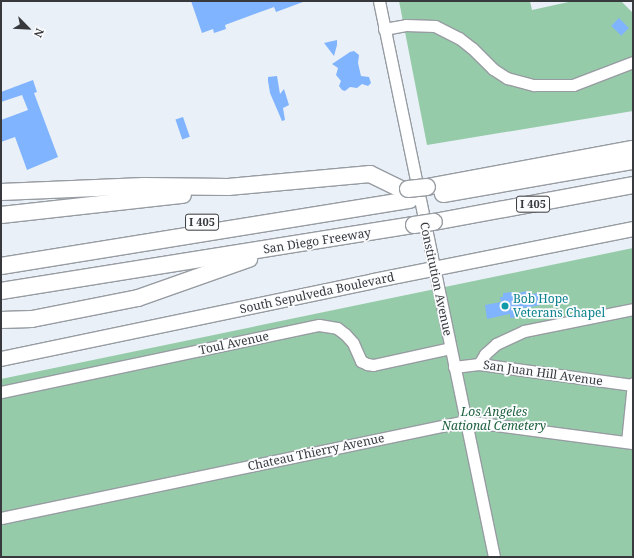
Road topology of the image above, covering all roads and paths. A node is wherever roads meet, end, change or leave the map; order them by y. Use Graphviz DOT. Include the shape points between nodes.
graph roads {
  1 [pos="379,1"];
  2 [pos="384,29"];
  3 [pos="633,62"];
  4 [pos="633,149"];
  5 [pos="633,161"];
  6 [pos="633,185"];
  7 [pos="228,187"];
  8 [pos="428,191"];
  9 [pos="1,192"];
  10 [pos="407,193"];
  11 [pos="1,215"];
  12 [pos="633,229"];
  13 [pos="291,245"];
  14 [pos="1,255"];
  15 [pos="1,266"];
  16 [pos="434,269"];
  17 [pos="1,291"];
  18 [pos="633,309"];
  19 [pos="32,319"];
  20 [pos="1,320"];
  21 [pos="1,329"];
  22 [pos="450,348"];
  23 [pos="1,359"];
  24 [pos="479,364"];
  25 [pos="454,367"];
  26 [pos="633,384"];
  27 [pos="1,392"];
  28 [pos="465,421"];
  29 [pos="630,442"];
  30 [pos="1,518"];
  31 [pos="494,557"];
  1 -- 2 [label="street, Constitution Avenue"];
  2 -- 3 [label="street" via="406,25 435,26 472,48 493,69 507,78 534,85 573,85"];
  2 -- 16 [label="street, Constitution Avenue"];
  4 -- 8 [label="highway, I 405"];
  5 -- 8 [label="highway"];
  6 -- 13 [label="highway, San Diego Freeway / I 405, bridge" via="434,222"];
  7 -- 9 [label="highway" via="144,186"];
  7 -- 10 [label="highway" via="370,174"];
  7 -- 11 [label="highway" via="215,191"];
  8 -- 10 [label="highway, I 405, bridge"];
  10 -- 14 [label="highway, I 405"];
  10 -- 15 [label="highway"];
  12 -- 16 [label="main road, South Sepulveda Boulevard"];
  13 -- 17 [label="highway, San Diego Freeway / I 405"];
  13 -- 19 [label="highway" via="138,298"];
  16 -- 22 [label="street, Constitution Avenue"];
  16 -- 23 [label="main road, South Sepulveda Boulevard"];
  18 -- 24 [label="street" via="524,331 496,344"];
  19 -- 20 [label="highway"];
  19 -- 21 [label="highway" via="20,325"];
  22 -- 25 [label="street, Constitution Avenue"];
  22 -- 27 [label="street, Toul Avenue" via="373,365 367,364 361,361 353,343 345,334 337,328 319,326"];
  24 -- 25 [label="street, San Juan Hill Avenue"];
  24 -- 26 [label="street, San Juan Hill Avenue"];
  25 -- 28 [label="street, Constitution Avenue"];
  26 -- 29 [label="street"];
  28 -- 29 [label="street, Chateau Thierry Avenue"];
  28 -- 30 [label="street, Chateau Thierry Avenue"];
  28 -- 31 [label="street, Constitution Avenue"];
}
